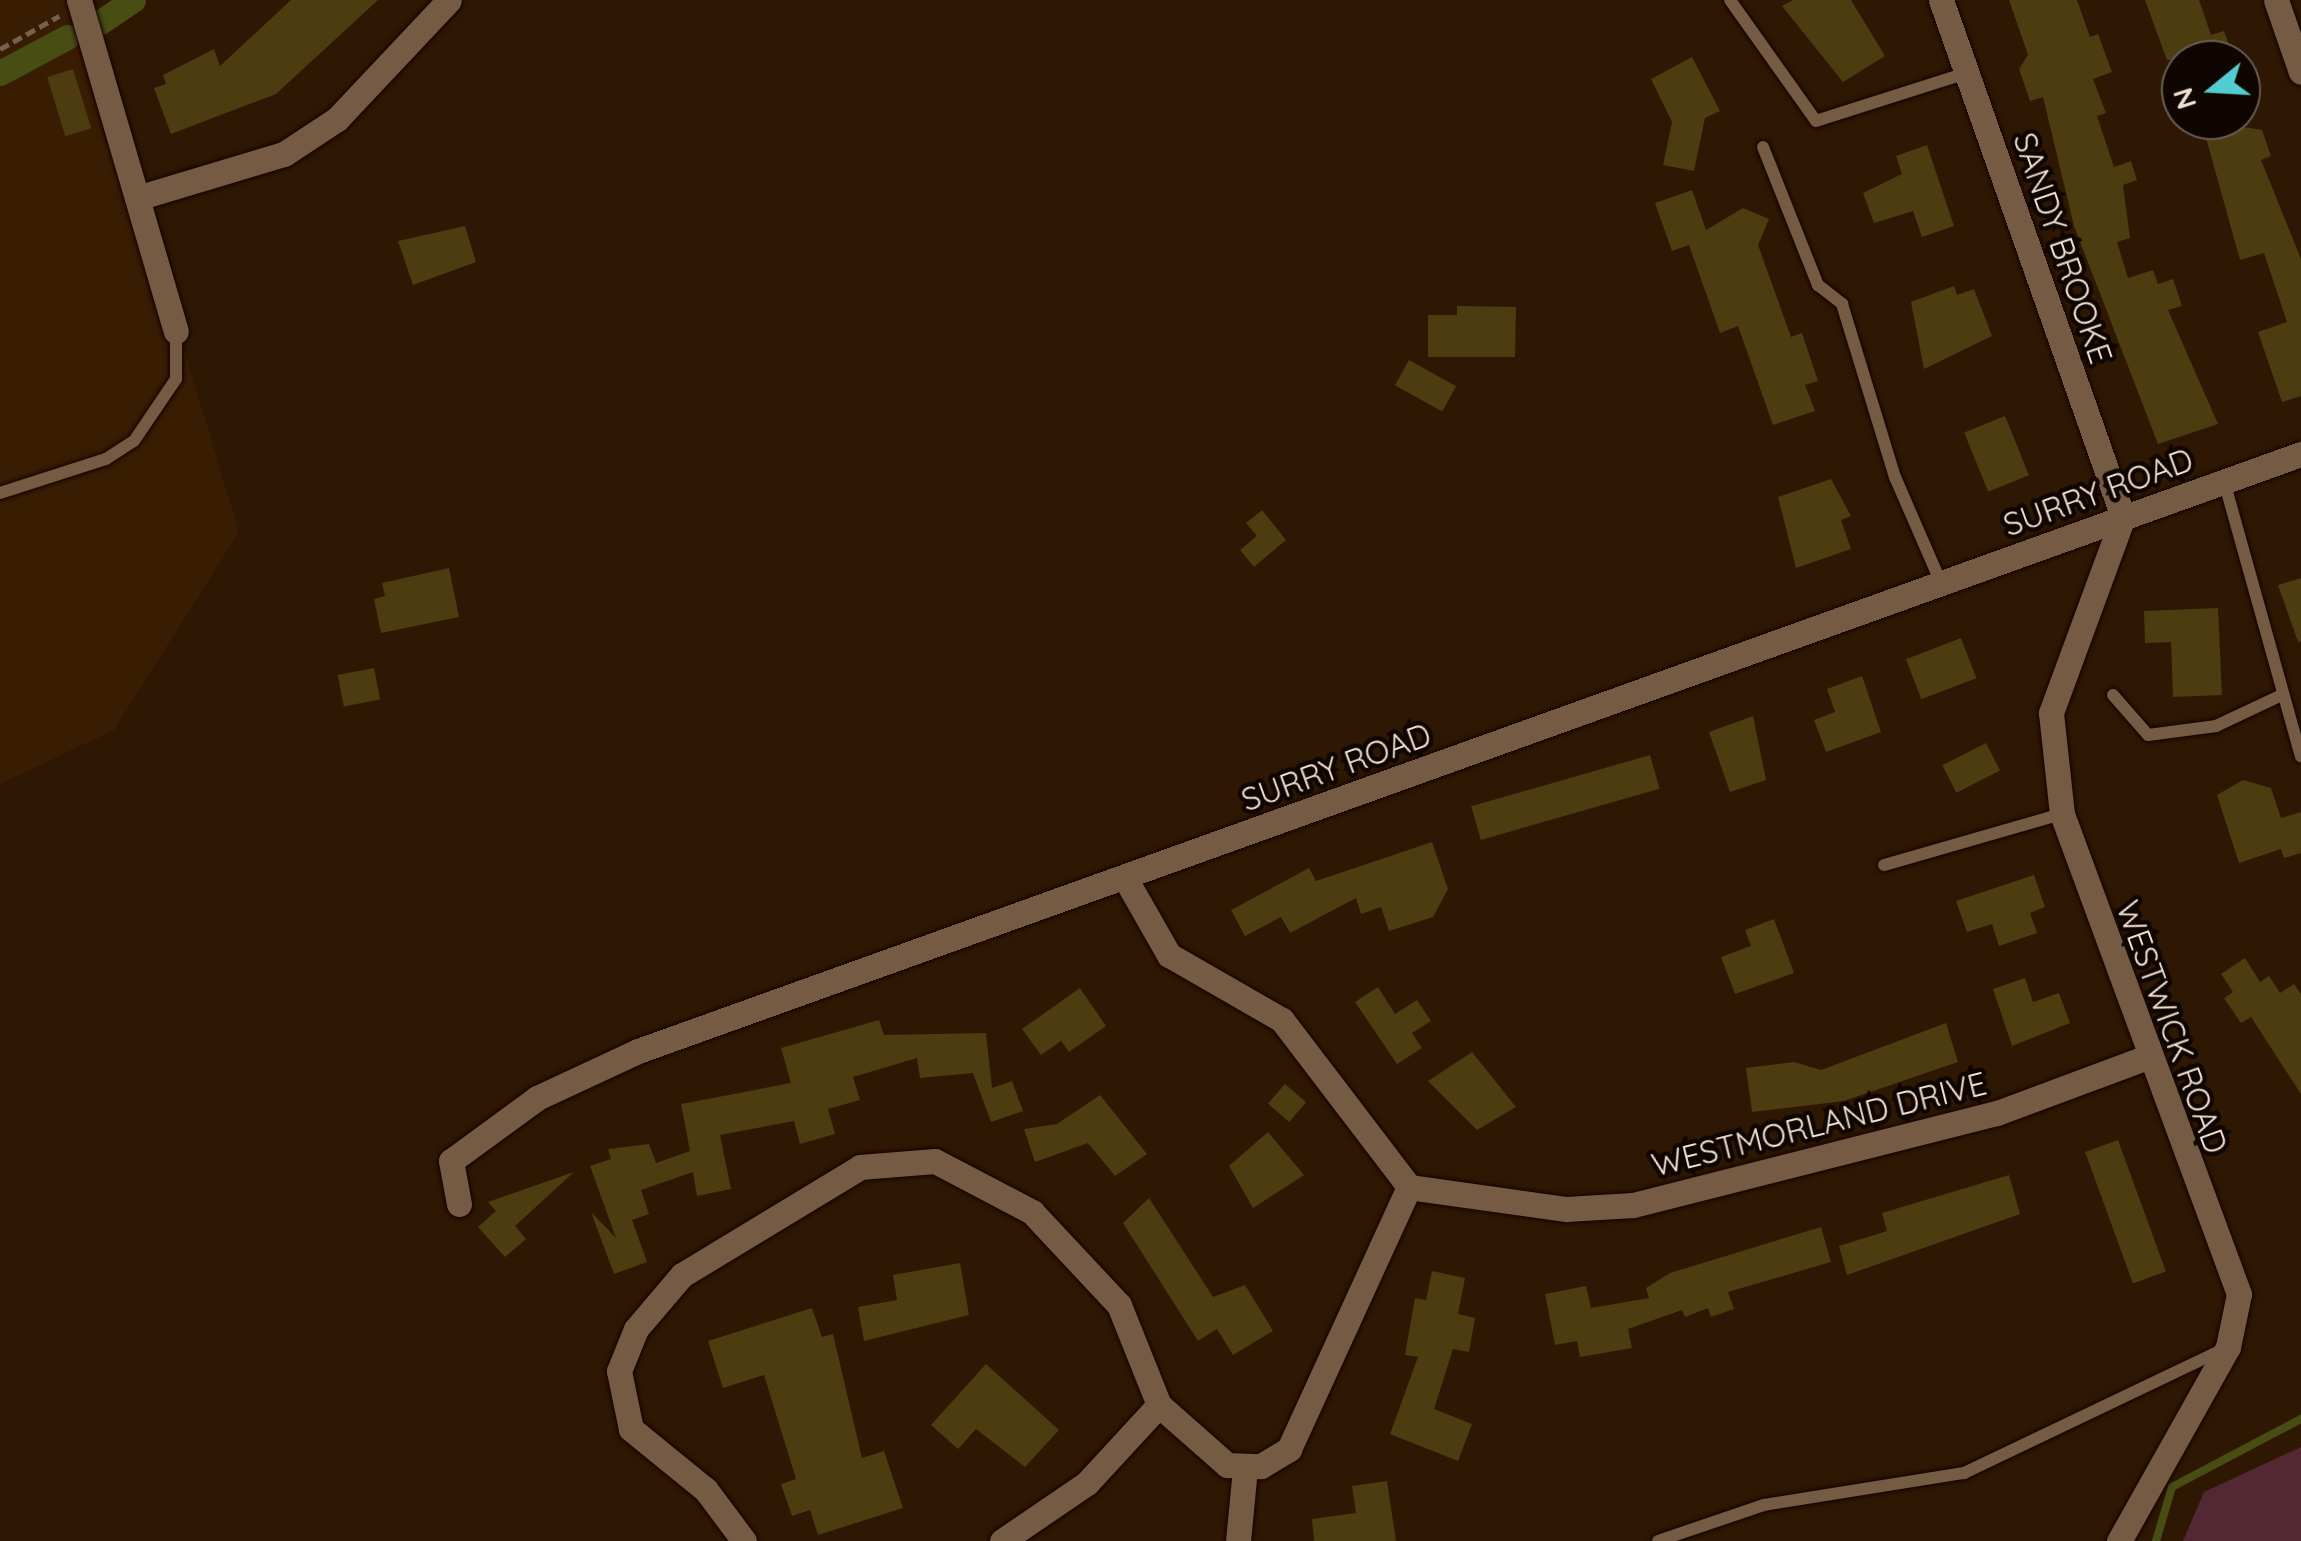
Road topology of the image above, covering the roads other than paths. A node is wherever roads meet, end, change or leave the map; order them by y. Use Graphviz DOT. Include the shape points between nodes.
graph roads {
  1 [pos="449,0"];
  2 [pos="1730,0"];
  3 [pos="1941,0"];
  4 [pos="2276,0"];
  5 [pos="80,3"];
  6 [pos="2301,72"];
  7 [pos="1966,73"];
  8 [pos="1763,147"];
  9 [pos="137,198"];
  10 [pos="176,331"];
  11 [pos="2301,454"];
  12 [pos="2224,481"];
  13 [pos="0,493"];
  14 [pos="2123,517"];
  15 [pos="1941,582"];
  16 [pos="2113,695"];
  17 [pos="2282,695"];
  18 [pos="2301,756"];
  19 [pos="2062,814"];
  20 [pos="1884,865"];
  21 [pos="1126,878"];
  22 [pos="2144,1058"];
  23 [pos="1410,1187"];
  24 [pos="460,1204"];
  25 [pos="2228,1347"];
  26 [pos="1158,1405"];
  27 [pos="1245,1468"];
  28 [pos="744,1541"];
  29 [pos="1002,1541"];
  30 [pos="1238,1541"];
  31 [pos="1658,1541"];
  32 [pos="2118,1541"];
  1 -- 9 [label="street" via="338,119 284,154"];
  2 -- 7 [label="lane" via="1816,121"];
  3 -- 7 [label="street, SANDY BROOKE"];
  4 -- 6 [label="street"];
  5 -- 9 [label="street"];
  7 -- 14 [label="street, SANDY BROOKE"];
  8 -- 15 [label="lane" via="1818,285 1842,304 1895,478"];
  9 -- 10 [label="street"];
  10 -- 13 [label="lane" via="176,378 134,441"];
  11 -- 12 [label="street, SURRY ROAD"];
  12 -- 14 [label="street, SURRY ROAD"];
  12 -- 17 [label="lane"];
  14 -- 15 [label="street, SURRY ROAD"];
  14 -- 19 [label="street, WESTWICK ROAD" via="2051,713"];
  15 -- 21 [label="street, SURRY ROAD"];
  16 -- 17 [label="lane" via="2148,735 2216,726"];
  17 -- 18 [label="lane"];
  19 -- 20 [label="lane"];
  19 -- 22 [label="street, WESTWICK ROAD"];
  21 -- 23 [label="street" via="1169,955 1282,1020"];
  21 -- 24 [label="street, SURRY ROAD" via="638,1051 537,1098 451,1161"];
  22 -- 23 [label="street, WESTMORLAND DRIVE" via="1998,1113 1632,1205 1532,1207"];
  22 -- 25 [label="street, WESTWICK ROAD" via="2238,1294"];
  23 -- 27 [label="street" via="1298,1439"];
  25 -- 31 [label="lane" via="1964,1473 1764,1504"];
  25 -- 32 [label="street, WESTWICK ROAD"];
  26 -- 27 [label="street" via="1210,1455"];
  26 -- 28 [label="street" via="1118,1305 1032,1212 935,1161 860,1167 778,1209 682,1276 636,1328 618,1371 631,1429 706,1490"];
  26 -- 29 [label="street" via="1087,1483"];
  27 -- 30 [label="street"];
}
